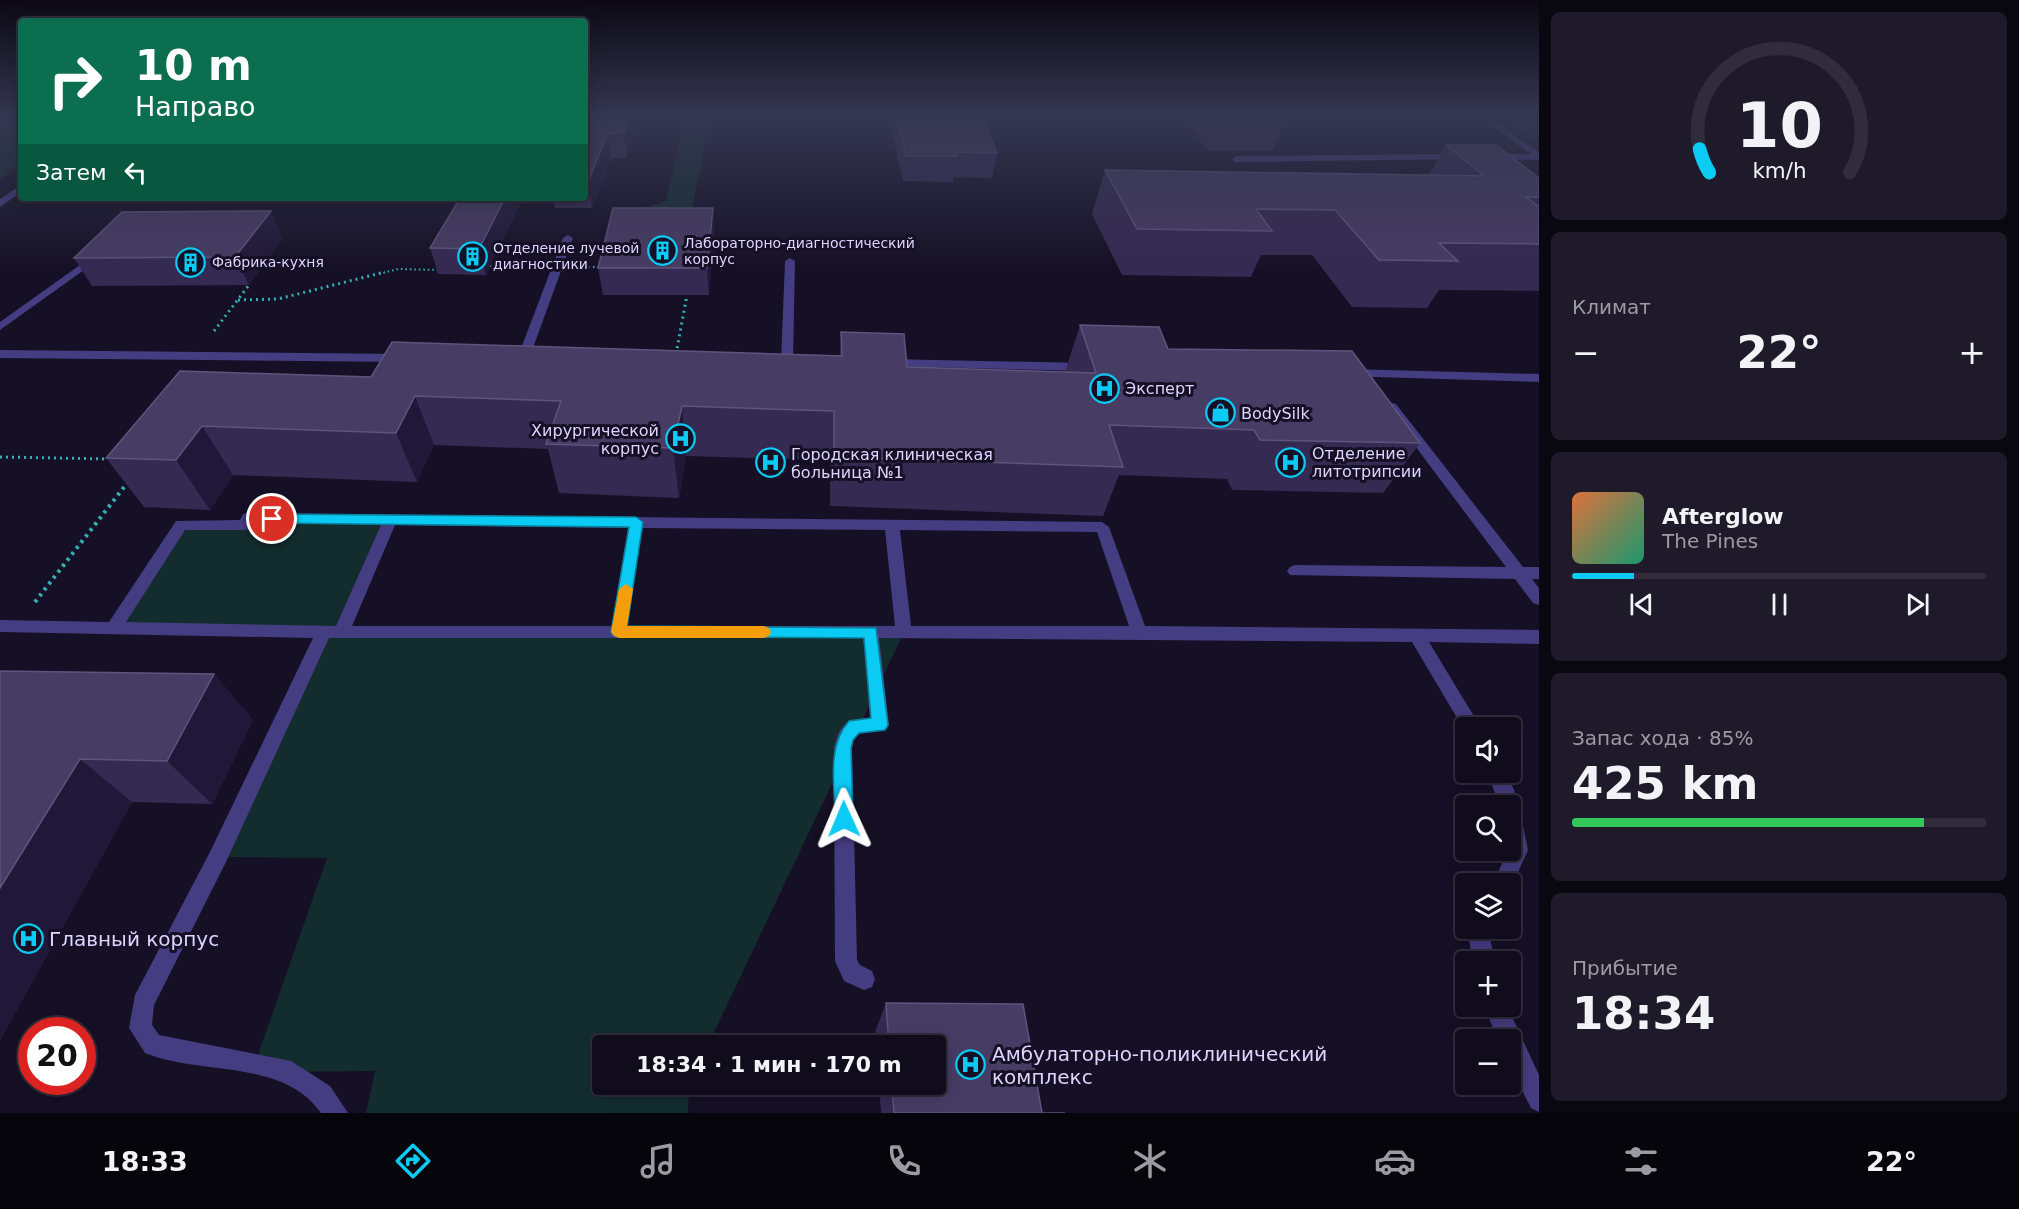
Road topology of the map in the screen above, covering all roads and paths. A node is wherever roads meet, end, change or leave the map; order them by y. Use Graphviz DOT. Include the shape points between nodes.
graph roads {
  1 [pos="18,190"];
  2 [pos="0,204"];
  3 [pos="568,238"];
  4 [pos="94,258"];
  5 [pos="790,261"];
  6 [pos="440,270"];
  7 [pos="687,296"];
  8 [pos="237,300"];
  9 [pos="0,327"];
  10 [pos="0,354"];
  11 [pos="416,358"];
  12 [pos="523,359"];
  13 [pos="787,361"];
  14 [pos="870,362"];
  15 [pos="674,364"];
  16 [pos="1096,368"];
  17 [pos="1332,373"];
  18 [pos="1367,373"];
  19 [pos="1539,378"];
  20 [pos="0,457"];
  21 [pos="117,459"];
  22 [pos="131,478"];
  23 [pos="390,520"];
  24 [pos="636,522"];
  25 [pos="892,525"];
  26 [pos="1295,571"];
  27 [pos="1519,573"];
  28 [pos="1539,573"];
  29 [pos="1539,599"];
  30 [pos="29,610"];
  31 [pos="0,626"];
  32 [pos="113,629"];
  33 [pos="333,632"];
  34 [pos="619,632"];
  35 [pos="870,632"];
  36 [pos="904,632"];
  37 [pos="1139,632"];
  38 [pos="1416,634"];
  39 [pos="1539,637"];
  40 [pos="1465,717"];
  41 [pos="864,979"];
  42 [pos="1521,1063"];
  43 [pos="1539,1100"];
  44 [pos="336,1113"];
  1 -- 2 [label="street"];
  3 -- 12 [label="street"];
  4 -- 9 [label="street"];
  5 -- 13 [label="street"];
  6 -- 8 [label="path" via="398,269 278,299"];
  7 -- 15 [label="path"];
  10 -- 11 [label="street"];
  14 -- 16 [label="street"];
  17 -- 18 [label="street"];
  18 -- 19 [label="street"];
  18 -- 27 [label="street"];
  20 -- 21 [label="path"];
  22 -- 30 [label="path"];
  23 -- 24 [label="street"];
  23 -- 32 [label="street" via="248,518 244,525 181,525"];
  23 -- 33 [label="street"];
  24 -- 25 [label="street"];
  24 -- 34 [label="street"];
  25 -- 36 [label="street"];
  25 -- 37 [label="street" via="1102,527"];
  26 -- 27 [label="street"];
  27 -- 28 [label="street"];
  27 -- 29 [label="street"];
  31 -- 32 [label="street"];
  32 -- 33 [label="street"];
  33 -- 34 [label="street"];
  33 -- 44 [label="street" via="143,1003 140,1028 153,1044 283,1069 322,1094"];
  34 -- 35 [label="street"];
  35 -- 36 [label="street"];
  35 -- 41 [label="street" via="880,725 855,726 846,736 843,748 846,961 852,974"];
  36 -- 37 [label="street"];
  37 -- 38 [label="street"];
  38 -- 39 [label="street"];
  38 -- 40 [label="street"];
  42 -- 43 [label="street"];
}
